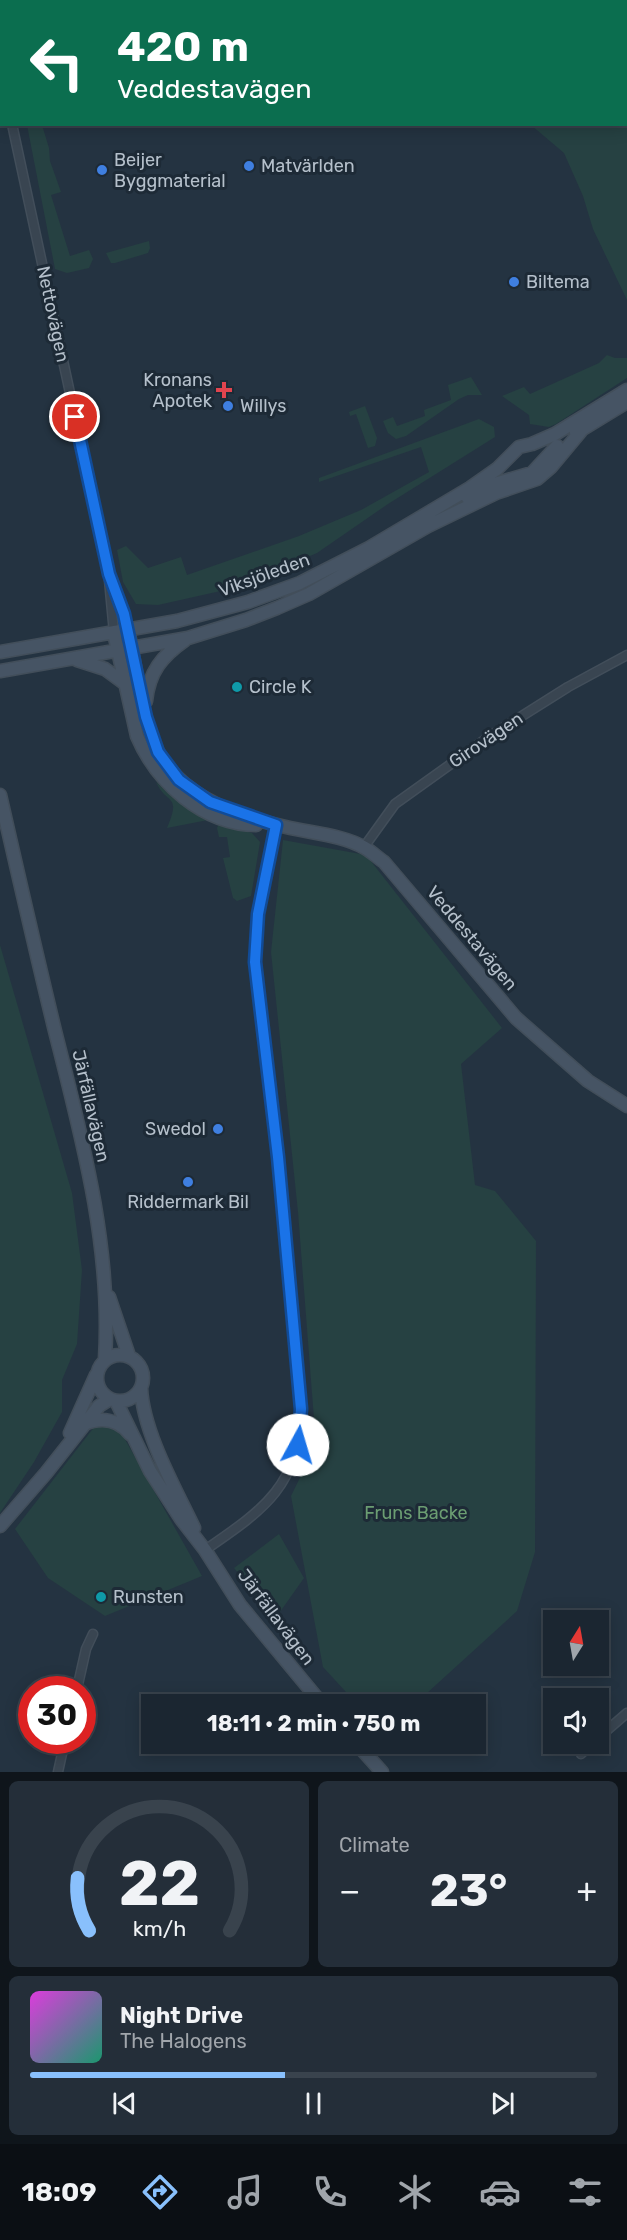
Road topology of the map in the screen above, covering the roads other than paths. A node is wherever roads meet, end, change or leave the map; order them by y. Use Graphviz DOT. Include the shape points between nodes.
graph roads {
  1 [pos="12,126"];
  2 [pos="627,390"];
  3 [pos="627,402"];
  4 [pos="581,431"];
  5 [pos="532,444"];
  6 [pos="511,456"];
  7 [pos="541,464"];
  8 [pos="523,475"];
  9 [pos="428,526"];
  10 [pos="109,574"];
  11 [pos="128,630"];
  12 [pos="114,633"];
  13 [pos="188,638"];
  14 [pos="132,648"];
  15 [pos="117,651"];
  16 [pos="0,652"];
  17 [pos="627,655"];
  18 [pos="73,658"];
  19 [pos="0,671"];
  20 [pos="124,683"];
  21 [pos="146,717"];
  22 [pos="0,795"];
  23 [pos="276,825"];
  24 [pos="0,832"];
  25 [pos="364,848"];
  26 [pos="31,933"];
  27 [pos="627,1106"];
  28 [pos="106,1288"];
  29 [pos="129,1356"];
  30 [pos="105,1359"];
  31 [pos="97,1374"];
  32 [pos="141,1388"];
  33 [pos="113,1400"];
  34 [pos="83,1425"];
  35 [pos="136,1440"];
  36 [pos="62,1450"];
  37 [pos="0,1526"];
  38 [pos="205,1550"];
  39 [pos="93,1634"];
  40 [pos="80,1676"];
  41 [pos="314,1694"];
  42 [pos="627,1713"];
  43 [pos="609,1729"];
  44 [pos="62,1754"];
  45 [pos="366,1754"];
  46 [pos="58,1772"];
  47 [pos="382,1772"];
  1 -- 10 [label="street, Nettovägen"];
  2 -- 5 [label="street"];
  3 -- 4 [label="street, Viksjöleden"];
  4 -- 7 [label="street, Viksjöleden" via="561,442"];
  4 -- 9 [label="street, Viksjöleden" via="537,479 496,493"];
  5 -- 6 [label="street" via="519,447"];
  5 -- 7 [label="street" via="541,453"];
  6 -- 8 [label="street" via="511,468"];
  6 -- 11 [label="street, Viksjöleden" via="470,488 369,548 300,583 214,612"];
  7 -- 8 [label="street"];
  8 -- 9 [label="street, Viksjöleden" via="482,490"];
  9 -- 13 [label="street, Viksjöleden" via="309,594 246,621"];
  10 -- 11 [label="street, Nettovägen"];
  10 -- 12 [label="street, Nettovägen"];
  11 -- 12 [label="street, Viksjöleden"];
  11 -- 14 [label="street, Veddestavägen"];
  12 -- 15 [label="street, Veddestavägen"];
  12 -- 16 [label="street, Viksjöleden"];
  13 -- 14 [label="street, Viksjöleden"];
  13 -- 21 [label="street" via="154,669"];
  14 -- 15 [label="street, Viksjöleden"];
  14 -- 21 [label="street, Veddestavägen"];
  15 -- 18 [label="street, Viksjöleden"];
  15 -- 20 [label="street, Veddestavägen"];
  17 -- 25 [label="street, Girovägen" via="490,736 395,804"];
  18 -- 19 [label="street, Viksjöleden"];
  18 -- 20 [label="street" via="105,669"];
  20 -- 23 [label="street, Veddestavägen" via="143,750 175,791 220,817 250,825"];
  21 -- 23 [label="street, Veddestavägen" via="166,764 194,792 219,807"];
  22 -- 26 [label="street, Järfällavägen"];
  23 -- 25 [label="street, Veddestavägen"];
  23 -- 38 [label="street" via="258,914 255,962 278,1157 301,1427 296,1453 279,1490 244,1523"];
  24 -- 26 [label="street, Järfällavägen"];
  25 -- 27 [label="street, Veddestavägen" via="384,862 516,1018 588,1081"];
  26 -- 28 [label="street, Järfällavägen" via="95,1204"];
  28 -- 29 [label="street, Järfällavägen"];
  28 -- 30 [label="street, Järfällavägen"];
  29 -- 30 [label="street" via="116,1354"];
  29 -- 32 [label="street" via="142,1370"];
  30 -- 31 [label="street"];
  31 -- 33 [label="street" via="98,1386"];
  31 -- 36 [label="street"];
  32 -- 33 [label="street" via="133,1397"];
  32 -- 38 [label="street, Järfällavägen" via="142,1407 165,1468"];
  33 -- 34 [label="street" via="99,1406"];
  33 -- 35 [label="street, Järfällavägen"];
  34 -- 35 [label="street" via="101,1420 118,1424"];
  34 -- 36 [label="street"];
  35 -- 38 [label="street, Järfällavägen" via="150,1471"];
  36 -- 37 [label="street"];
  38 -- 41 [label="street, Järfällavägen" via="240,1605"];
  39 -- 40 [label="street"];
  42 -- 43 [label="street"];
  44 -- 46 [label="street"];
  45 -- 47 [label="street"];
}
